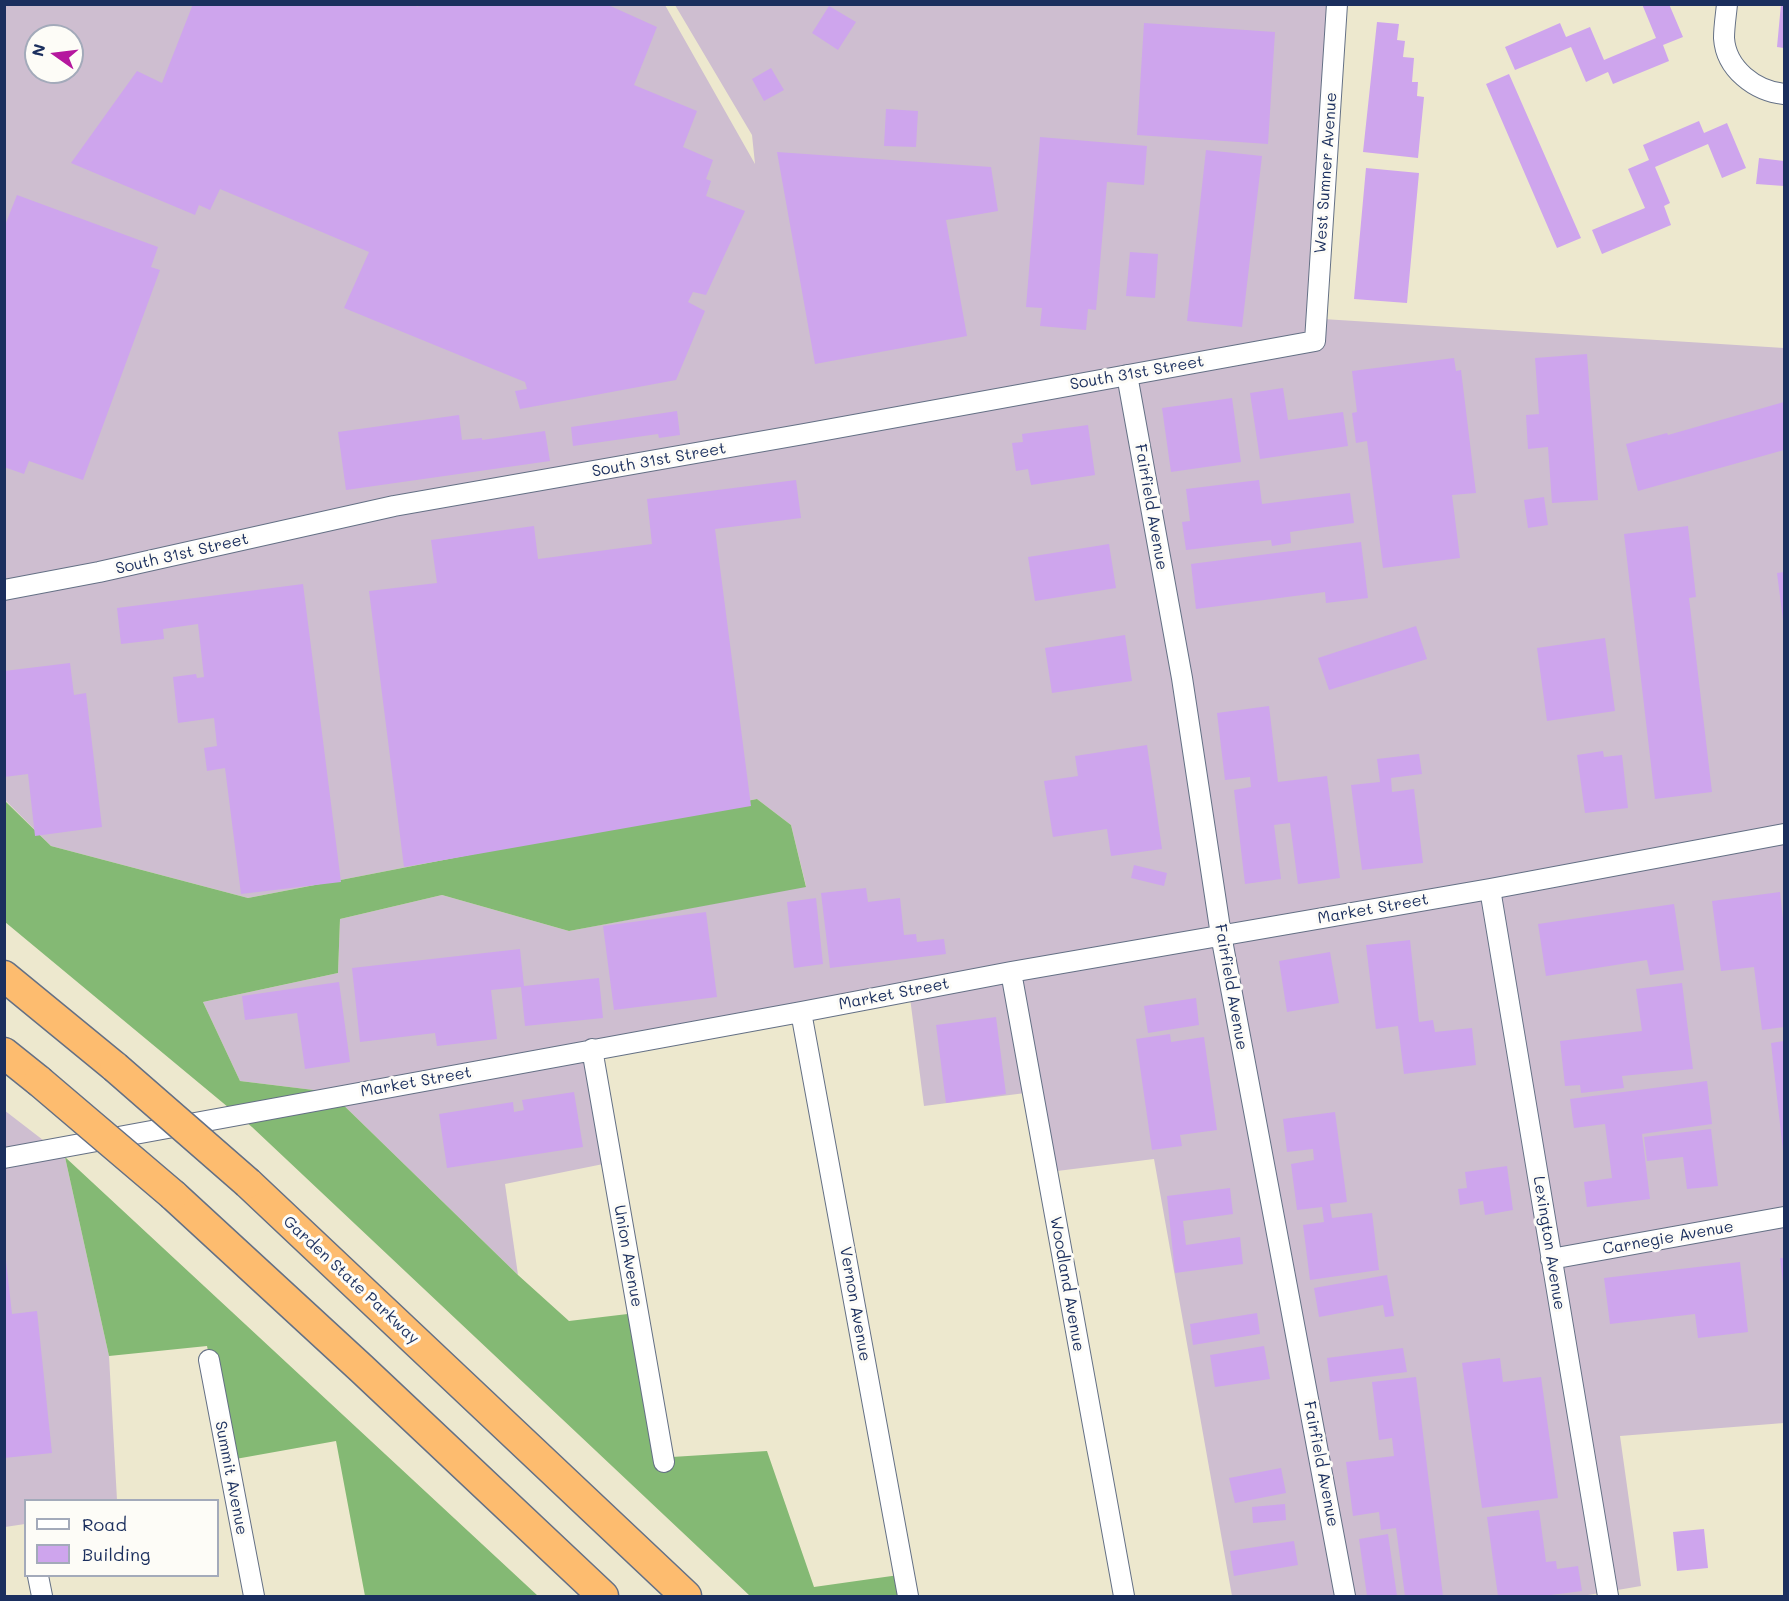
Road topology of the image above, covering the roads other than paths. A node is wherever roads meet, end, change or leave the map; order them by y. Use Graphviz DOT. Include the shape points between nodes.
graph roads {
  1 [pos="1337,4"];
  2 [pos="1727,4"];
  3 [pos="1785,94"];
  4 [pos="1315,341"];
  5 [pos="1127,375"];
  6 [pos="4,590"];
  7 [pos="1785,834"];
  8 [pos="1490,889"];
  9 [pos="1221,935"];
  10 [pos="1011,972"];
  11 [pos="4,976"];
  12 [pos="801,1012"];
  13 [pos="592,1049"];
  14 [pos="4,1053"];
  15 [pos="4,1158"];
  16 [pos="1785,1217"];
  17 [pos="1551,1259"];
  18 [pos="209,1360"];
  19 [pos="664,1462"];
  20 [pos="38,1577"];
  21 [pos="42,1596"];
  22 [pos="254,1596"];
  23 [pos="603,1596"];
  24 [pos="686,1596"];
  25 [pos="908,1596"];
  26 [pos="1124,1596"];
  27 [pos="1345,1596"];
  28 [pos="1608,1596"];
  1 -- 4 [label="street, West Sumner Avenue"];
  2 -- 3 [label="street" via="1724,40 1731,62 1750,83"];
  4 -- 5 [label="street, South 31st Street"];
  5 -- 6 [label="street, South 31st Street" via="394,506"];
  5 -- 9 [label="street, Fairfield Avenue" via="1182,678"];
  7 -- 8 [label="street, Market Street"];
  8 -- 9 [label="street, Market Street"];
  8 -- 17 [label="street, Lexington Avenue"];
  9 -- 10 [label="street, Market Street"];
  9 -- 27 [label="street, Fairfield Avenue"];
  10 -- 12 [label="street, Market Street"];
  10 -- 26 [label="street, Woodland Avenue"];
  11 -- 24 [label="highway, Garden State Parkway, bridge" via="248,1183"];
  12 -- 13 [label="street, Market Street"];
  12 -- 25 [label="street, Vernon Avenue"];
  13 -- 15 [label="street, Market Street"];
  13 -- 19 [label="street, Union Avenue"];
  14 -- 23 [label="highway, bridge" via="174,1195"];
  16 -- 17 [label="street, Carnegie Avenue"];
  17 -- 28 [label="street, Lexington Avenue"];
  18 -- 22 [label="street, Summit Avenue"];
  20 -- 21 [label="street"];
}
